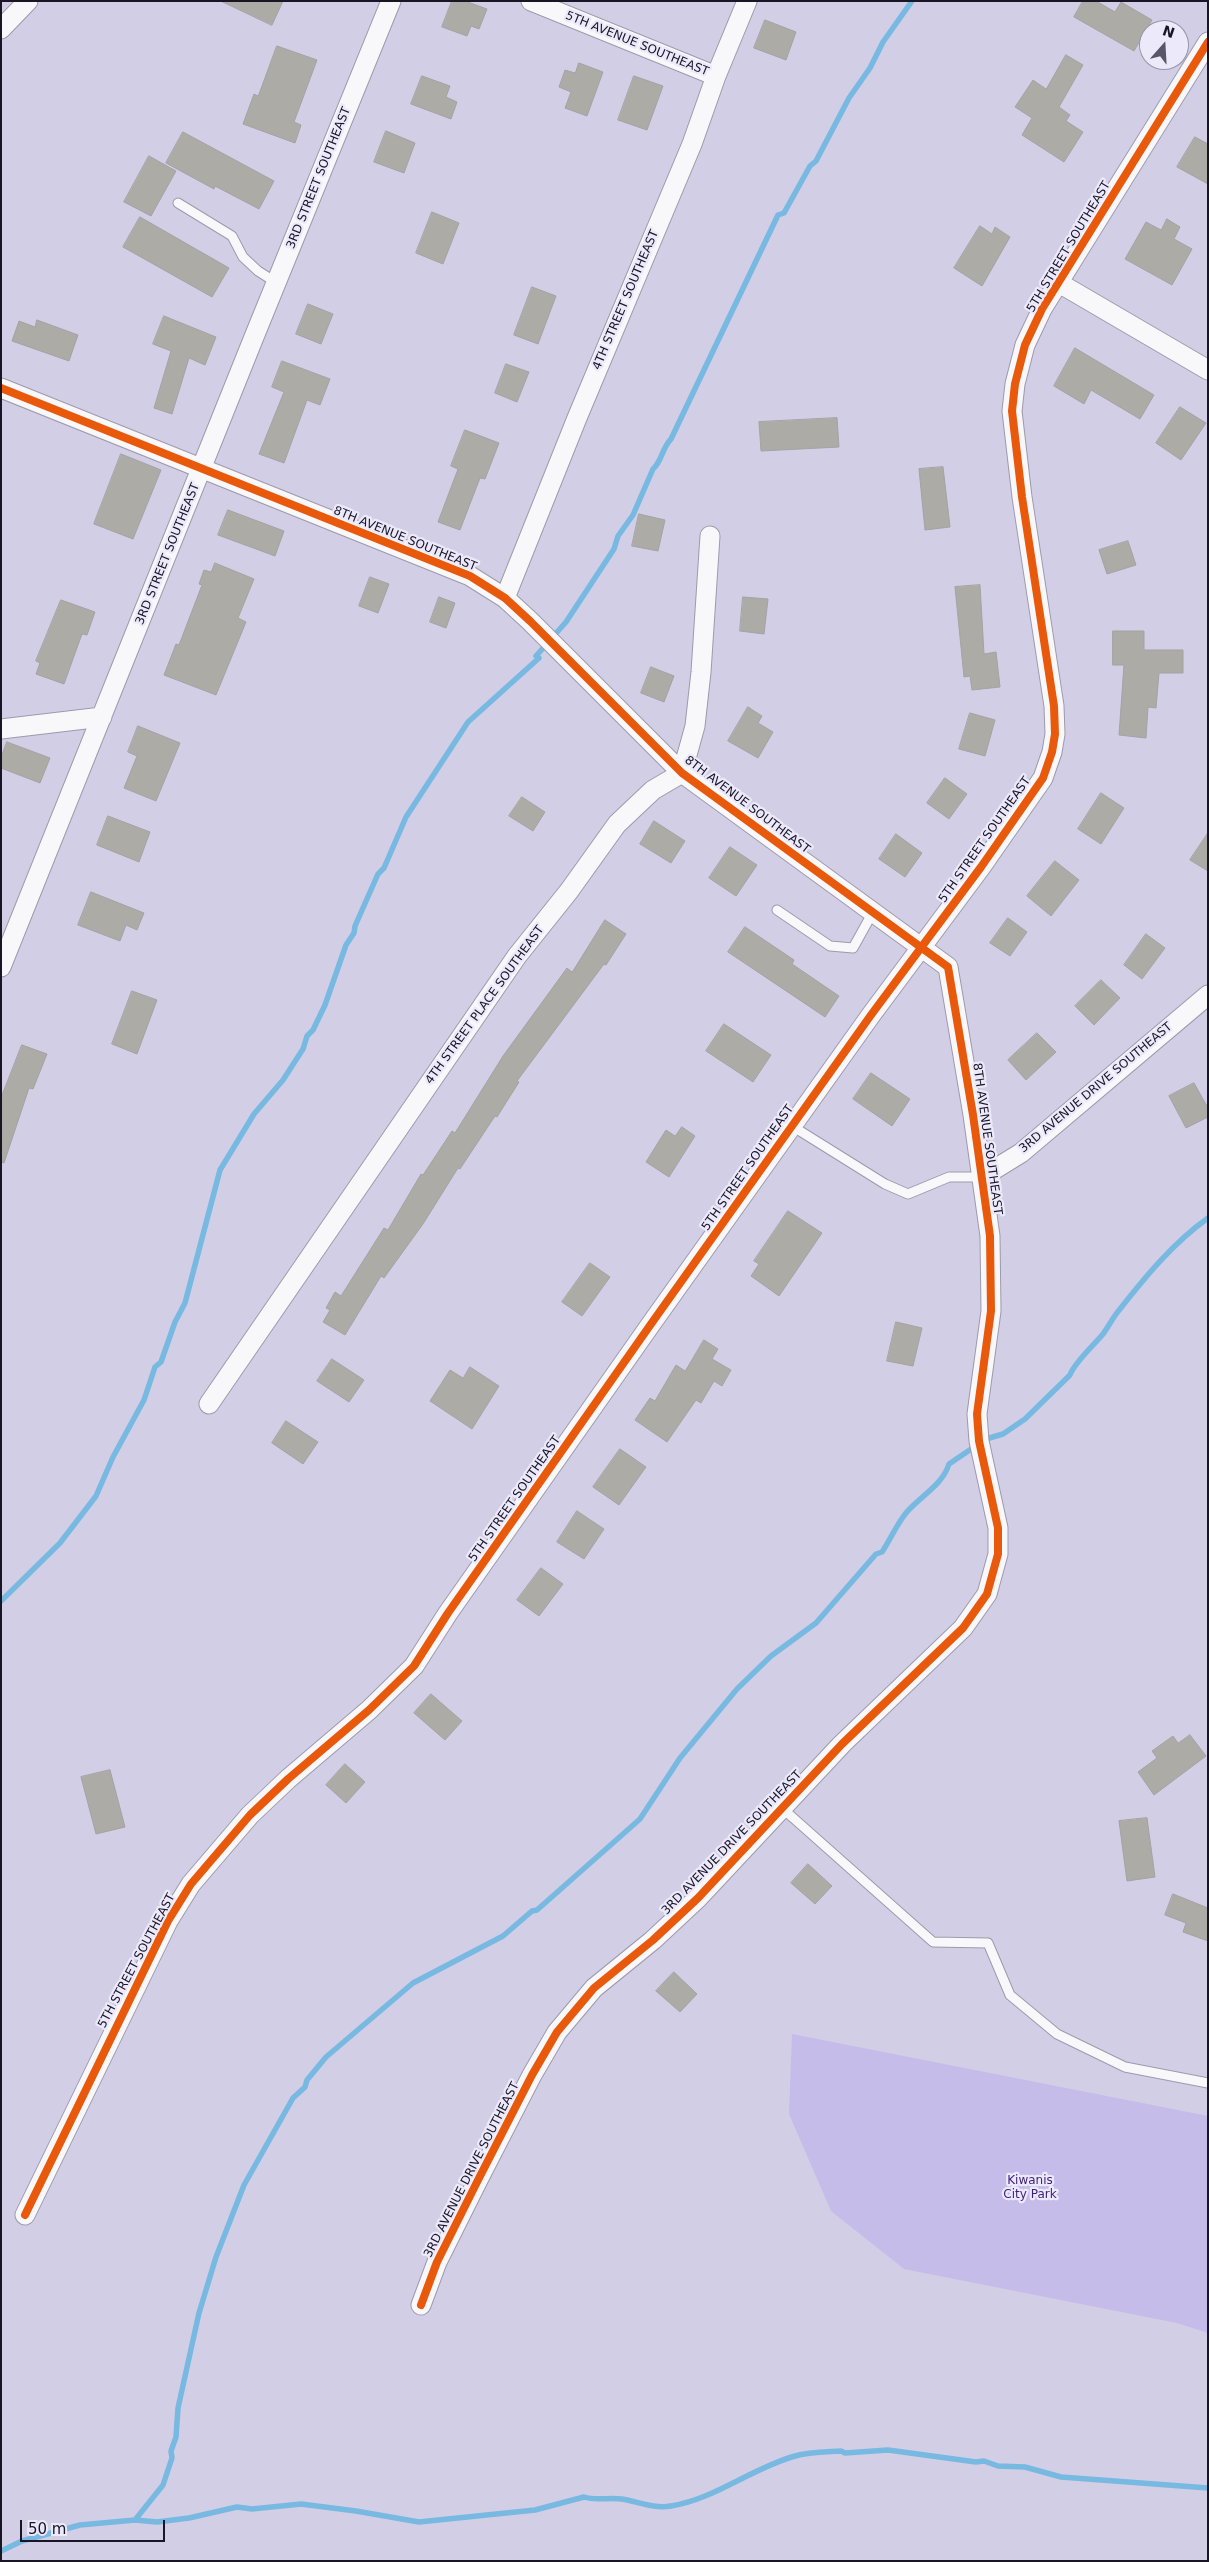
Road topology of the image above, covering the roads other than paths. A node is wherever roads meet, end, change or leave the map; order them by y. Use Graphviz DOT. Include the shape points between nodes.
graph roads {
  1 [pos="28,1"];
  2 [pos="391,1"];
  3 [pos="531,1"];
  4 [pos="747,1"];
  5 [pos="1,30"];
  6 [pos="1208,42"];
  7 [pos="716,76"];
  8 [pos="178,203"];
  9 [pos="277,283"];
  10 [pos="1059,283"];
  11 [pos="1208,370"];
  12 [pos="1,388"];
  13 [pos="202,468"];
  14 [pos="710,536"];
  15 [pos="505,598"];
  16 [pos="102,717"];
  17 [pos="1,729"];
  18 [pos="682,772"];
  19 [pos="777,910"];
  20 [pos="873,912"];
  21 [pos="922,948"];
  22 [pos="1,967"];
  23 [pos="1208,995"];
  24 [pos="792,1126"];
  25 [pos="982,1178"];
  26 [pos="209,1404"];
  27 [pos="994,1508"];
  28 [pos="782,1808"];
  29 [pos="1208,2083"];
  30 [pos="25,2215"];
  31 [pos="421,2305"];
  1 -- 5 [label="street"];
  2 -- 9 [label="street, 3RD STREET SOUTHEAST"];
  3 -- 7 [label="street, 5TH AVENUE SOUTHEAST"];
  4 -- 7 [label="street, 4TH STREET SOUTHEAST"];
  6 -- 10 [label="street, 5TH STREET SOUTHEAST"];
  7 -- 15 [label="street, 4TH STREET SOUTHEAST" via="692,144 580,409"];
  8 -- 9 [label="lane" via="232,236 243,256"];
  9 -- 13 [label="street, 3RD STREET SOUTHEAST"];
  10 -- 11 [label="street"];
  10 -- 21 [label="street, 5TH STREET SOUTHEAST" via="1025,345 1012,411 1054,706 1052,752 1043,778"];
  12 -- 13 [label="street, 8TH AVENUE SOUTHEAST"];
  13 -- 15 [label="street, 8TH AVENUE SOUTHEAST" via="470,576"];
  13 -- 16 [label="street, 3RD STREET SOUTHEAST"];
  14 -- 18 [label="street" via="702,672 695,726"];
  15 -- 18 [label="street, 8TH AVENUE SOUTHEAST"];
  16 -- 17 [label="street"];
  16 -- 22 [label="street, 3RD STREET SOUTHEAST"];
  18 -- 20 [label="street, 8TH AVENUE SOUTHEAST"];
  18 -- 26 [label="street, 4TH STREET PLACE SOUTHEAST" via="653,790 617,824 517,956"];
  19 -- 20 [label="lane" via="830,946 853,948"];
  20 -- 21 [label="street, 8TH AVENUE SOUTHEAST"];
  21 -- 24 [label="street, 5TH STREET SOUTHEAST"];
  21 -- 25 [label="street, 8TH AVENUE SOUTHEAST" via="948,967"];
  23 -- 25 [label="street, 3RD AVENUE DRIVE SOUTHEAST" via="1021,1153"];
  24 -- 25 [label="lane" via="885,1184 908,1194 949,1177"];
  24 -- 30 [label="street, 5TH STREET SOUTHEAST" via="448,1613 414,1666 370,1710 250,1815 191,1884 164,1929"];
  25 -- 27 [label="street, 8TH AVENUE SOUTHEAST" via="990,1236 992,1286 977,1414 979,1441"];
  27 -- 28 [label="street, 3RD AVENUE DRIVE SOUTHEAST" via="998,1554 987,1594 964,1628 842,1744"];
  28 -- 29 [label="lane" via="933,1942 988,1943 1010,1995 1057,2034 1125,2067"];
  28 -- 31 [label="street, 3RD AVENUE DRIVE SOUTHEAST" via="698,1898 594,1988 557,2032 437,2262"];
}
